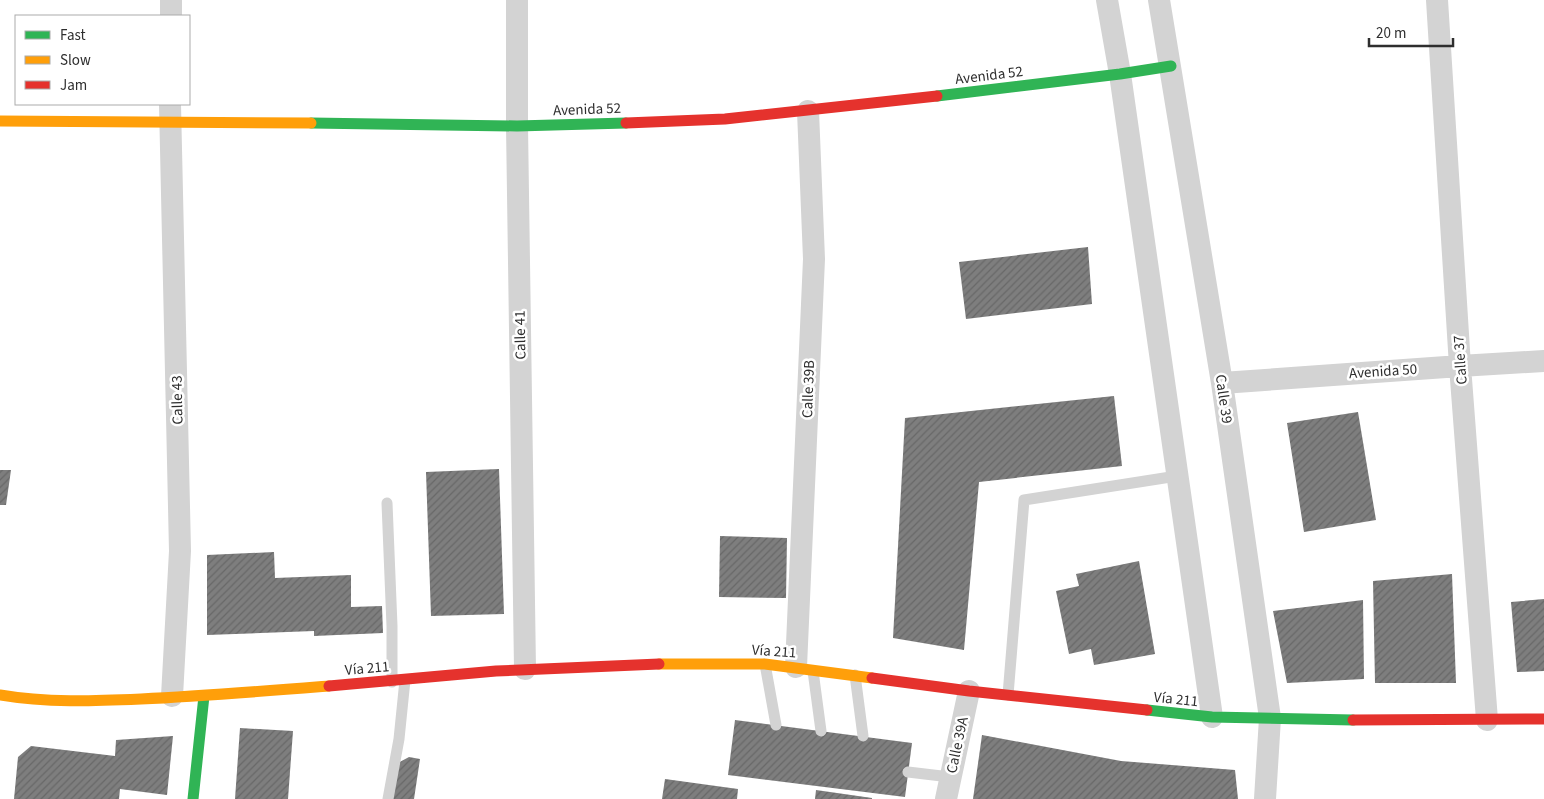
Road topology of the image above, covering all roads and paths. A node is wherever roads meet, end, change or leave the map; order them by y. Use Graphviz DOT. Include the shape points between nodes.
graph roads {
  1 [pos="171,0"];
  2 [pos="517,0"];
  3 [pos="1107,0"];
  4 [pos="1159,0"];
  5 [pos="1437,0"];
  6 [pos="171,15"];
  7 [pos="1171,66"];
  8 [pos="1120,74"];
  9 [pos="808,111"];
  10 [pos="170,112"];
  11 [pos="0,121"];
  12 [pos="517,126"];
  13 [pos="1544,362"];
  14 [pos="1460,366"];
  15 [pos="1222,383"];
  16 [pos="1177,476"];
  17 [pos="387,503"];
  18 [pos="765,664"];
  19 [pos="804,668"];
  20 [pos="525,669"];
  21 [pos="855,675"];
  22 [pos="405,680"];
  23 [pos="392,682"];
  24 [pos="969,691"];
  25 [pos="0,695"];
  26 [pos="1008,695"];
  27 [pos="172,696"];
  28 [pos="204,696"];
  29 [pos="1212,717"];
  30 [pos="1270,718"];
  31 [pos="1544,719"];
  32 [pos="1487,720"];
  33 [pos="776,725"];
  34 [pos="821,731"];
  35 [pos="863,736"];
  36 [pos="908,772"];
  37 [pos="950,777"];
  38 [pos="193,799"];
  39 [pos="388,799"];
  40 [pos="946,799"];
  41 [pos="1265,799"];
  1 -- 6 [label="street"];
  2 -- 12 [label="street, Calle 41"];
  3 -- 8 [label="street"];
  4 -- 7 [label="street, Calle 39"];
  5 -- 14 [label="street, Calle 37"];
  7 -- 8 [label="main road, Avenida 52"];
  7 -- 15 [label="street, Calle 39"];
  8 -- 9 [label="main road, Avenida 52"];
  8 -- 16 [label="street"];
  9 -- 12 [label="main road, Avenida 52" via="725,119"];
  9 -- 19 [label="street, Calle 39B" via="814,259"];
  10 -- 11 [label="main road, Avenida 52"];
  10 -- 12 [label="main road, Avenida 52"];
  10 -- 27 [label="street, Calle 43" via="180,551"];
  12 -- 20 [label="street, Calle 41"];
  13 -- 14 [label="street, Avenida 50"];
  14 -- 15 [label="street, Avenida 50"];
  14 -- 32 [label="street, Calle 37"];
  15 -- 30 [label="street, Calle 39"];
  16 -- 26 [label="lane" via="1024,500"];
  16 -- 29 [label="street"];
  17 -- 23 [label="lane"];
  18 -- 19 [label="main road, Vía 211"];
  18 -- 20 [label="main road, Vía 211" via="678,663"];
  18 -- 33 [label="lane"];
  19 -- 21 [label="main road, Vía 211"];
  19 -- 34 [label="lane"];
  20 -- 22 [label="main road, Vía 211"];
  21 -- 24 [label="main road, Vía 211"];
  21 -- 35 [label="lane"];
  22 -- 23 [label="main road, Vía 211"];
  22 -- 39 [label="lane"];
  23 -- 28 [label="main road, Vía 211"];
  24 -- 26 [label="main road, Vía 211"];
  24 -- 37 [label="street, Calle 39A"];
  25 -- 27 [label="main road, Vía 211" via="91,701"];
  26 -- 29 [label="main road, Vía 211"];
  27 -- 28 [label="main road, Vía 211"];
  28 -- 38 [label="main road"];
  29 -- 30 [label="main road, Vía 211"];
  30 -- 32 [label="main road, Vía 211"];
  30 -- 41 [label="street, Calle 39"];
  31 -- 32 [label="main road, Vía 211"];
  36 -- 37 [label="lane"];
  37 -- 40 [label="street, Calle 39A"];
}
